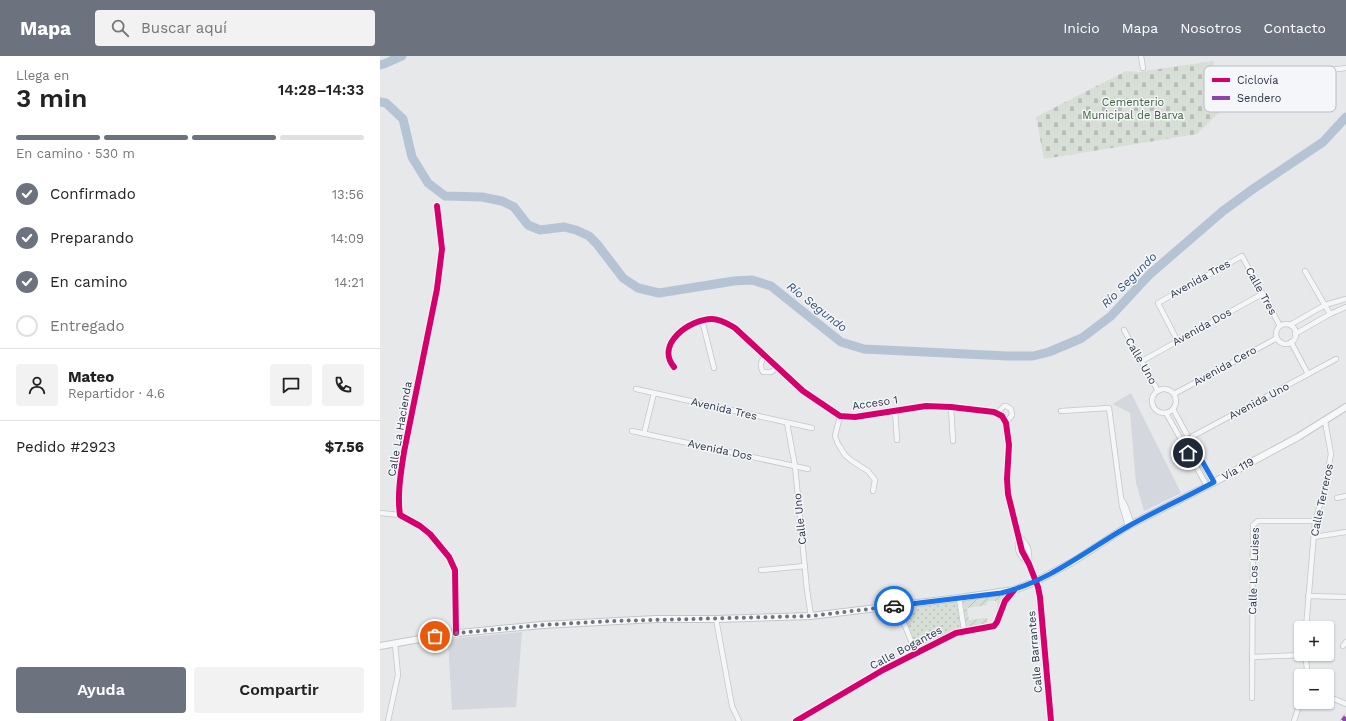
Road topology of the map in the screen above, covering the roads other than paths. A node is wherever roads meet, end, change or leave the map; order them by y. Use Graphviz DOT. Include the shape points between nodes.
graph roads {
  1 [pos="1141,56"];
  2 [pos="1143,68"];
  3 [pos="1346,68"];
  4 [pos="1336,69"];
  5 [pos="437,206"];
  6 [pos="1242,256"];
  7 [pos="1305,271"];
  8 [pos="1262,294"];
  9 [pos="1346,299"];
  10 [pos="1325,305"];
  11 [pos="1346,307"];
  12 [pos="1330,314"];
  13 [pos="702,320"];
  14 [pos="1290,325"];
  15 [pos="1280,326"];
  16 [pos="1124,330"];
  17 [pos="1295,334"];
  18 [pos="1277,338"];
  19 [pos="1177,340"];
  20 [pos="1291,342"];
  21 [pos="766,355"];
  22 [pos="1336,359"];
  23 [pos="1142,361"];
  24 [pos="674,367"];
  25 [pos="778,367"];
  26 [pos="714,368"];
  27 [pos="1308,374"];
  28 [pos="636,389"];
  29 [pos="1158,391"];
  30 [pos="654,393"];
  31 [pos="1174,394"];
  32 [pos="951,407"];
  33 [pos="1346,407"];
  34 [pos="1173,409"];
  35 [pos="895,410"];
  36 [pos="1061,411"];
  37 [pos="997,413"];
  38 [pos="1166,413"];
  39 [pos="840,416"];
  40 [pos="1325,421"];
  41 [pos="786,423"];
  42 [pos="1006,423"];
  43 [pos="812,428"];
  44 [pos="632,431"];
  45 [pos="644,434"];
  46 [pos="1189,438"];
  47 [pos="897,440"];
  48 [pos="954,441"];
  49 [pos="1182,442"];
  50 [pos="795,466"];
  51 [pos="808,469"];
  52 [pos="1214,482"];
  53 [pos="1207,486"];
  54 [pos="874,491"];
  55 [pos="1346,496"];
  56 [pos="1337,498"];
  57 [pos="380,513"];
  58 [pos="400,515"];
  59 [pos="1315,521"];
  60 [pos="1130,526"];
  61 [pos="1346,532"];
  62 [pos="1314,537"];
  63 [pos="804,566"];
  64 [pos="761,570"];
  65 [pos="1035,582"];
  66 [pos="1014,590"];
  67 [pos="1308,596"];
  68 [pos="1346,597"];
  69 [pos="959,598"];
  70 [pos="897,606"];
  71 [pos="811,616"];
  72 [pos="716,619"];
  73 [pos="1306,621"];
  74 [pos="964,630"];
  75 [pos="456,633"];
  76 [pos="395,644"];
  77 [pos="380,646"];
  78 [pos="916,652"];
  79 [pos="1294,655"];
  80 [pos="1252,657"];
  81 [pos="1252,698"];
  82 [pos="1334,699"];
  83 [pos="1346,704"];
  84 [pos="1298,709"];
  85 [pos="1346,717"];
  86 [pos="388,721"];
  87 [pos="739,721"];
  88 [pos="796,721"];
  89 [pos="1051,721"];
  90 [pos="1294,721"];
  91 [pos="1343,721"];
  1 -- 2 [label="street"];
  3 -- 4 [label="street"];
  5 -- 58 [label="street, Calle La Hacienda" via="442,249 437,289 400,475"];
  6 -- 8 [label="street, Calle Tres"];
  6 -- 19 [label="street, Avenida Tres" via="1158,303"];
  7 -- 10 [label="street"];
  8 -- 15 [label="street, Calle Tres"];
  8 -- 19 [label="street, Avenida Dos"];
  9 -- 10 [label="street"];
  10 -- 12 [label="street"];
  10 -- 14 [label="street"];
  11 -- 12 [label="street"];
  12 -- 17 [label="street"];
  13 -- 21 [label="street, Acceso 1" via="713,319 728,324"];
  13 -- 24 [label="street" via="690,325 674,339 668,356"];
  13 -- 26 [label="street"];
  14 -- 15 [label="street"];
  14 -- 17 [label="street"];
  15 -- 18 [label="street" via="1276,331"];
  16 -- 23 [label="street, Calle Uno"];
  17 -- 20 [label="street"];
  18 -- 20 [label="street" via="1285,343"];
  18 -- 31 [label="street, Avenida Cero"];
  19 -- 23 [label="street, Avenida Dos"];
  20 -- 27 [label="street"];
  21 -- 25 [label="street, Acceso 1"];
  21 -- 25 [label="street" via="760,368 763,372 771,372"];
  22 -- 27 [label="street, Avenida Uno"];
  23 -- 29 [label="street, Calle Uno"];
  25 -- 39 [label="street, Acceso 1" via="803,391"];
  27 -- 46 [label="street, Avenida Uno"];
  28 -- 30 [label="street, Avenida Tres"];
  29 -- 31 [label="street" via="1169,390"];
  29 -- 38 [label="street" via="1153,400 1154,407 1159,412"];
  30 -- 41 [label="street, Avenida Tres"];
  30 -- 45 [label="street"];
  31 -- 34 [label="street" via="1176,402"];
  32 -- 35 [label="street, Acceso 1" via="926,406"];
  32 -- 37 [label="street, Acceso 1"];
  32 -- 48 [label="street"];
  33 -- 40 [label="main road, Vía 119"];
  34 -- 38 [label="street"];
  34 -- 46 [label="street"];
  35 -- 39 [label="street, Acceso 1" via="855,417"];
  35 -- 47 [label="street"];
  36 -- 60 [label="street" via="1109,408 1122,500"];
  37 -- 42 [label="street"];
  37 -- 42 [label="street, Acceso 1" via="1004,406 1011,409 1012,415"];
  38 -- 49 [label="street"];
  39 -- 54 [label="street" via="835,436 838,444 845,455 868,471 875,480"];
  40 -- 52 [label="main road, Vía 119"];
  40 -- 59 [label="street, Calle Terreros" via="1331,454"];
  41 -- 43 [label="street, Avenida Tres"];
  41 -- 50 [label="street, Calle Uno"];
  42 -- 65 [label="street" via="1009,445 1008,494 1022,551"];
  44 -- 45 [label="street, Avenida Dos"];
  45 -- 50 [label="street, Avenida Dos"];
  46 -- 49 [label="street, Avenida Uno"];
  46 -- 52 [label="street"];
  49 -- 53 [label="street"];
  50 -- 51 [label="street, Avenida Dos"];
  50 -- 63 [label="street, Calle Uno"];
  52 -- 53 [label="main road, Vía 119"];
  53 -- 60 [label="main road, Vía 119"];
  55 -- 56 [label="street"];
  57 -- 58 [label="street"];
  58 -- 75 [label="street" via="430,534 449,556 455,570"];
  59 -- 62 [label="street, Calle Terreros"];
  59 -- 80 [label="street, Calle Los Luises" via="1258,521 1253,525"];
  60 -- 65 [label="main road, Vía 119"];
  61 -- 62 [label="street"];
  62 -- 67 [label="street, Calle Terreros"];
  63 -- 64 [label="street"];
  63 -- 71 [label="street, Calle Uno"];
  65 -- 66 [label="main road, Vía 119"];
  65 -- 89 [label="street, Calle Barrantes" via="1040,597"];
  66 -- 69 [label="main road, Vía 119"];
  66 -- 74 [label="street, Calle Bogantes" via="1005,601 995,625"];
  67 -- 68 [label="street"];
  67 -- 73 [label="street, Calle Terreros"];
  69 -- 70 [label="main road, Vía 119"];
  69 -- 74 [label="street"];
  70 -- 71 [label="main road, Vía 119"];
  70 -- 78 [label="street"];
  71 -- 72 [label="main road, Vía 119"];
  72 -- 75 [label="main road, Vía 119" via="558,624"];
  72 -- 87 [label="street" via="732,706"];
  74 -- 78 [label="street, Calle Bogantes"];
  75 -- 76 [label="main road, Vía 119"];
  76 -- 77 [label="main road, Vía 119"];
  76 -- 86 [label="street" via="398,675"];
  78 -- 88 [label="street, Calle Bogantes"];
  79 -- 80 [label="street"];
  80 -- 81 [label="street, Calle Los Luises"];
  82 -- 83 [label="street"];
  84 -- 90 [label="street"];
  85 -- 91 [label="street"];
}
